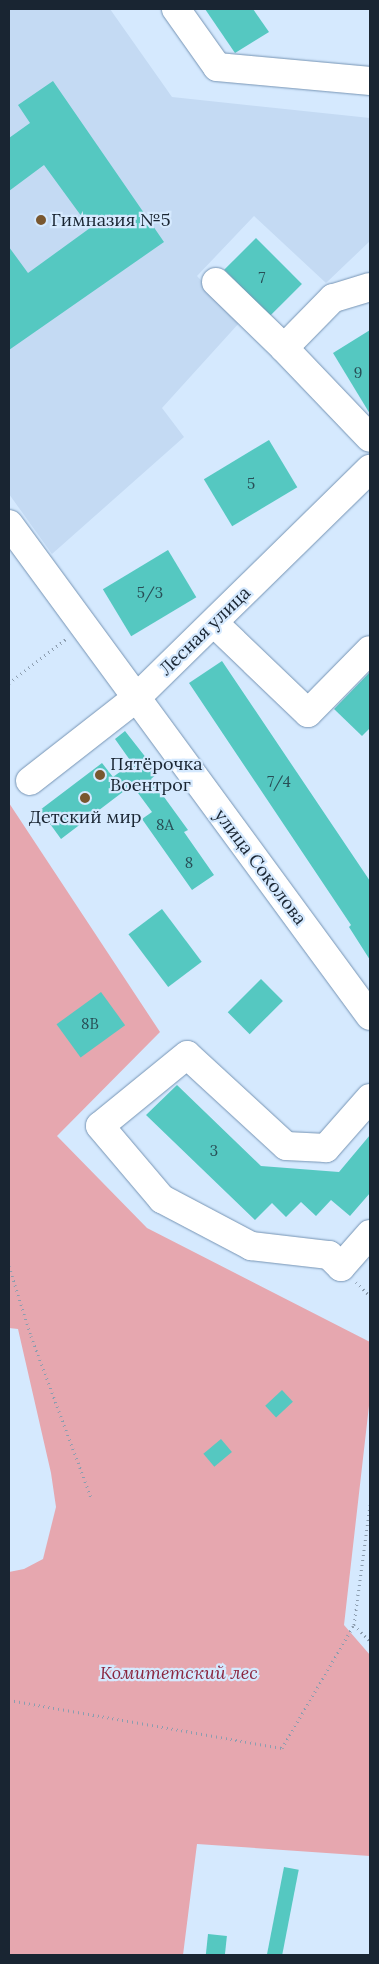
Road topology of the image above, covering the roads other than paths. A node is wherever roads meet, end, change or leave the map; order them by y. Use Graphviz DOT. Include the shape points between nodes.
graph roads {
  1 [pos="176,9"];
  2 [pos="370,81"];
  3 [pos="216,282"];
  4 [pos="370,288"];
  5 [pos="284,348"];
  6 [pos="370,438"];
  7 [pos="370,469"];
  8 [pos="9,524"];
  9 [pos="214,623"];
  10 [pos="370,650"];
  11 [pos="135,699"];
  12 [pos="30,781"];
  13 [pos="370,1016"];
  14 [pos="370,1098"];
  15 [pos="370,1234"];
  1 -- 2 [label="street" via="217,67"];
  3 -- 5 [label="street"];
  4 -- 5 [label="street" via="333,298"];
  5 -- 6 [label="street"];
  7 -- 9 [label="street, Лесная улица"];
  8 -- 11 [label="street, улица Соколова"];
  9 -- 10 [label="street" via="308,713"];
  9 -- 11 [label="street, Лесная улица"];
  11 -- 12 [label="street, Лесная улица"];
  11 -- 13 [label="street, улица Соколова"];
  14 -- 15 [label="street" via="326,1148 286,1146 187,1055 100,1126 162,1199 251,1246 329,1254 341,1267"];
}
